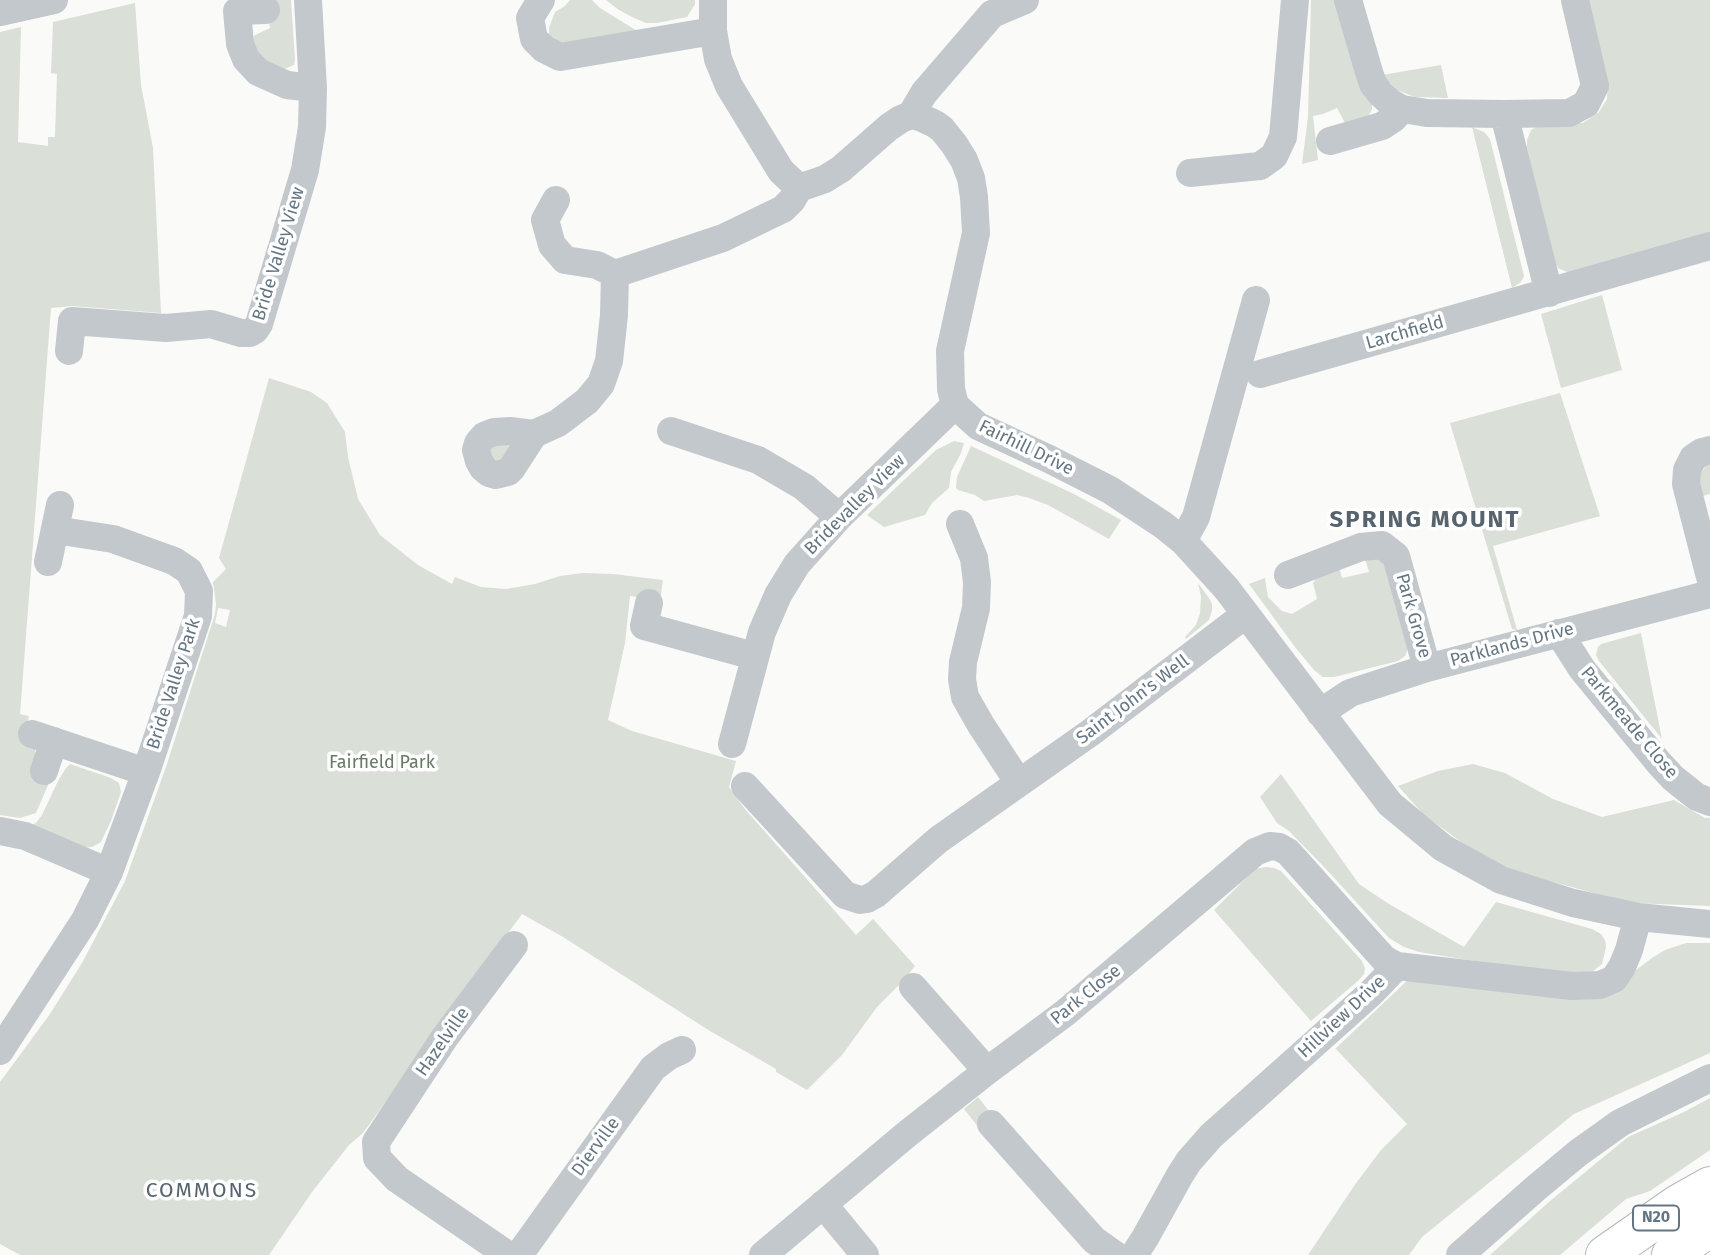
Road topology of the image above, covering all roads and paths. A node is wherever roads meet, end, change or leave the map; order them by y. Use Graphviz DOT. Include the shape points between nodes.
graph roads {
  1 [pos="54,0"];
  2 [pos="308,0"];
  3 [pos="541,0"];
  4 [pos="713,0"];
  5 [pos="1025,0"];
  6 [pos="1295,0"];
  7 [pos="1348,0"];
  8 [pos="1575,0"];
  9 [pos="985,7"];
  10 [pos="266,10"];
  11 [pos="0,12"];
  12 [pos="713,31"];
  13 [pos="313,88"];
  14 [pos="1402,109"];
  15 [pos="1504,114"];
  16 [pos="911,115"];
  17 [pos="1330,141"];
  18 [pos="1189,173"];
  19 [pos="799,188"];
  20 [pos="556,200"];
  21 [pos="1710,246"];
  22 [pos="615,274"];
  23 [pos="1549,293"];
  24 [pos="1256,300"];
  25 [pos="69,351"];
  26 [pos="1260,374"];
  27 [pos="955,405"];
  28 [pos="671,431"];
  29 [pos="534,434"];
  30 [pos="1710,450"];
  31 [pos="839,517"];
  32 [pos="960,524"];
  33 [pos="1183,541"];
  34 [pos="48,562"];
  35 [pos="1288,575"];
  36 [pos="1710,577"];
  37 [pos="1710,594"];
  38 [pos="649,603"];
  39 [pos="1246,614"];
  40 [pos="1559,633"];
  41 [pos="754,656"];
  42 [pos="1427,668"];
  43 [pos="1320,713"];
  44 [pos="732,744"];
  45 [pos="44,771"];
  46 [pos="146,772"];
  47 [pos="1019,783"];
  48 [pos="746,786"];
  49 [pos="1710,802"];
  50 [pos="0,831"];
  51 [pos="109,872"];
  52 [pos="1638,917"];
  53 [pos="1710,924"];
  54 [pos="514,945"];
  55 [pos="1397,966"];
  56 [pos="913,986"];
  57 [pos="682,1049"];
  58 [pos="0,1051"];
  59 [pos="987,1071"];
  60 [pos="1710,1077"];
  61 [pos="991,1124"];
  62 [pos="1710,1186"];
  63 [pos="823,1204"];
  64 [pos="1710,1227"];
  65 [pos="508,1255"];
  66 [pos="519,1255"];
  67 [pos="763,1255"];
  68 [pos="865,1255"];
  69 [pos="1115,1255"];
  70 [pos="1135,1255"];
  71 [pos="1460,1255"];
  72 [pos="1605,1255"];
  73 [pos="1671,1255"];
  1 -- 11 [label="street"];
  2 -- 13 [label="street, Bride Valley View"];
  3 -- 12 [label="street" via="530,18 534,39 560,57"];
  4 -- 12 [label="street"];
  5 -- 9 [label="street"];
  6 -- 18 [label="street" via="1283,137 1274,156 1260,166"];
  7 -- 14 [label="street" via="1373,84"];
  8 -- 15 [label="street" via="1595,86 1586,104 1569,113"];
  9 -- 16 [label="street"];
  10 -- 13 [label="street" via="237,11 246,59 258,72 287,85"];
  12 -- 19 [label="street" via="729,86 781,171"];
  13 -- 25 [label="street, Bride Valley View" via="305,170 255,330 242,333 211,324 166,328 72,321"];
  14 -- 15 [label="street"];
  14 -- 17 [label="street" via="1382,126"];
  15 -- 23 [label="street"];
  16 -- 19 [label="street" via="901,118 825,179"];
  16 -- 27 [label="street" via="935,124 954,144 971,178 974,197 974,242 950,351"];
  19 -- 22 [label="street" via="783,209 736,232"];
  20 -- 22 [label="street" via="545,220 552,246 565,260 597,265"];
  21 -- 23 [label="street, Larchfield"];
  22 -- 29 [label="street" via="609,361 601,384 575,411"];
  23 -- 26 [label="street, Larchfield"];
  24 -- 33 [label="street" via="1196,517"];
  27 -- 31 [label="street, Bridevalley View"];
  27 -- 33 [label="street, Fairhill Drive" via="978,426 1110,490"];
  28 -- 31 [label="street" via="758,460 804,486"];
  30 -- 36 [label="street" via="1693,458 1686,484"];
  31 -- 41 [label="street, Bridevalley View" via="783,586"];
  32 -- 47 [label="street" via="974,558 977,582 963,662 965,697"];
  33 -- 39 [label="street, Fairhill Drive"];
  34 -- 46 [label="street, Bride Valley Park" via="57,518 174,561 189,571 199,591 198,616"];
  35 -- 42 [label="street, Park Grove" via="1361,547 1382,545 1395,556"];
  37 -- 40 [label="street, Parklands Drive"];
  38 -- 41 [label="street" via="644,626"];
  39 -- 43 [label="street, Fairhill Drive"];
  39 -- 47 [label="street, Saint John's Well"];
  40 -- 42 [label="street, Parklands Drive"];
  40 -- 49 [label="street, Parkmeade Close" via="1659,763 1697,797"];
  41 -- 44 [label="street, Bridevalley View"];
  42 -- 43 [label="street, Parklands Drive" via="1350,693"];
  43 -- 52 [label="street, Fairhill Drive" via="1390,804 1443,848 1501,880"];
  45 -- 46 [label="street, Bride Valley Park" via="43,738"];
  46 -- 51 [label="street, Bride Valley Park"];
  47 -- 48 [label="street, Saint John's Well" via="938,840 876,894 860,900 845,895"];
  50 -- 51 [label="street" via="25,835"];
  51 -- 58 [label="street, Bride Valley Park" via="85,920"];
  52 -- 53 [label="street"];
  52 -- 55 [label="street, Hillview Drive" via="1622,967 1614,979 1601,985 1572,986"];
  54 -- 65 [label="street, Hazelville" via="445,1037 376,1142 377,1158 397,1179"];
  55 -- 59 [label="street, Park Close" via="1384,959 1288,852 1269,846 1255,852 1065,1013"];
  55 -- 70 [label="street, Hillview Drive" via="1211,1136 1180,1175"];
  56 -- 59 [label="street"];
  57 -- 66 [label="street, Dierville" via="653,1068"];
  59 -- 63 [label="street, Park Close"];
  60 -- 71 [label="street" via="1620,1123 1578,1153"];
  61 -- 69 [label="street" via="1094,1240"];
  62 -- 72 [label="highway, N20"];
  63 -- 67 [label="street, Park Close"];
  63 -- 68 [label="street"];
  64 -- 73 [label="highway, N20"];
}
